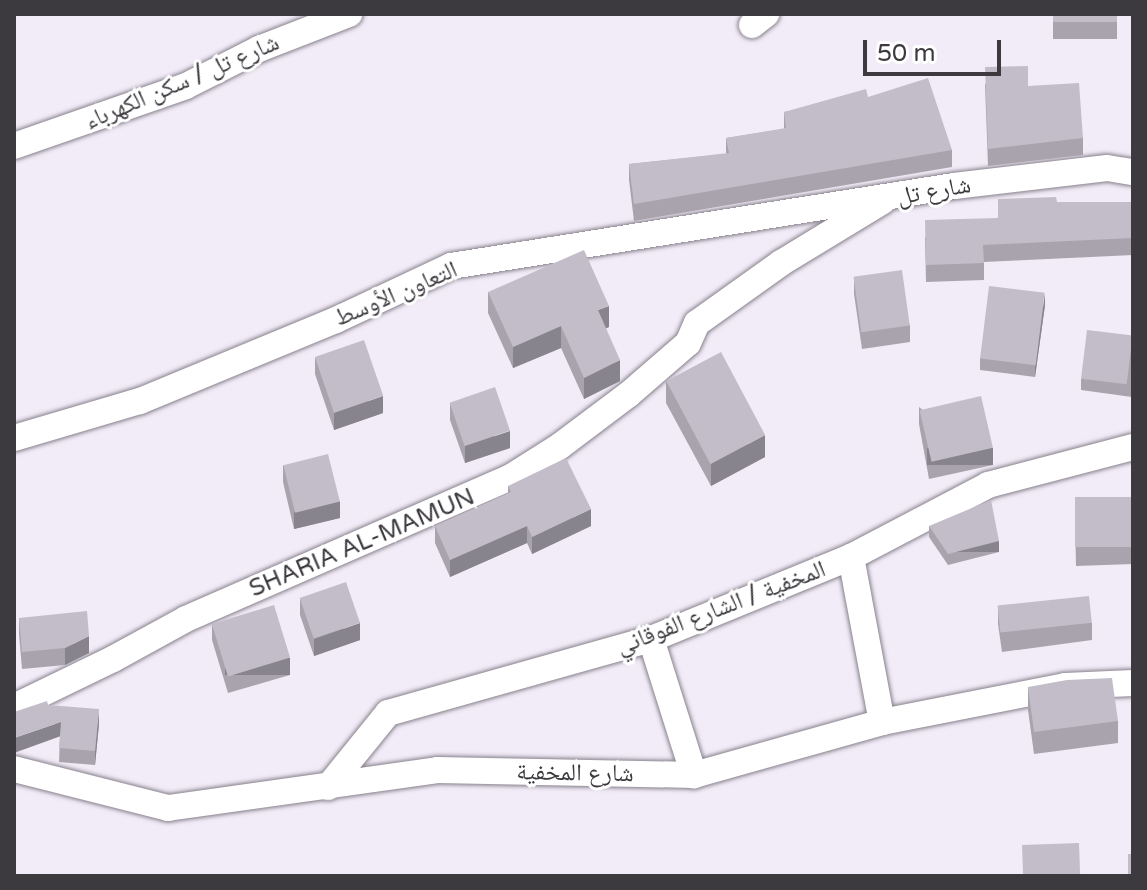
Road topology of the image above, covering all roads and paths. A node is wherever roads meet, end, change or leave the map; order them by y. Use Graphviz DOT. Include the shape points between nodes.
graph roads {
  1 [pos="349,14"];
  2 [pos="14,146"];
  3 [pos="1133,172"];
  4 [pos="889,197"];
  5 [pos="688,343"];
  6 [pos="14,438"];
  7 [pos="1133,447"];
  8 [pos="851,557"];
  9 [pos="651,639"];
  10 [pos="1133,683"];
  11 [pos="14,707"];
  12 [pos="882,722"];
  13 [pos="14,769"];
  14 [pos="694,775"];
  15 [pos="328,787"];
  1 -- 2 [label="street, شارع تل / سكن الكهرباء" via="174,90"];
  3 -- 4 [label="street, شارع تل" via="1107,168"];
  4 -- 5 [label="street, شارع تل" via="781,263 697,323"];
  4 -- 6 [label="street, التعاون الأوسط" via="451,266 140,401"];
  5 -- 11 [label="street, SHARIA AL-MAMUN" via="608,411 511,477 186,619"];
  7 -- 8 [label="street, المخفية / الشارع الفوقاني" via="988,485"];
  8 -- 9 [label="street, المخفية / الشارع الفوقاني"];
  8 -- 12 [label="street"];
  9 -- 14 [label="street"];
  9 -- 15 [label="street, المخفية / الشارع الفوقاني" via="388,713"];
  10 -- 12 [label="street, شارع المخفية" via="1065,686"];
  12 -- 14 [label="street, شارع المخفية"];
  13 -- 15 [label="street, شارع المخفية" via="168,808"];
  14 -- 15 [label="street, شارع المخفية" via="437,770"];
}
